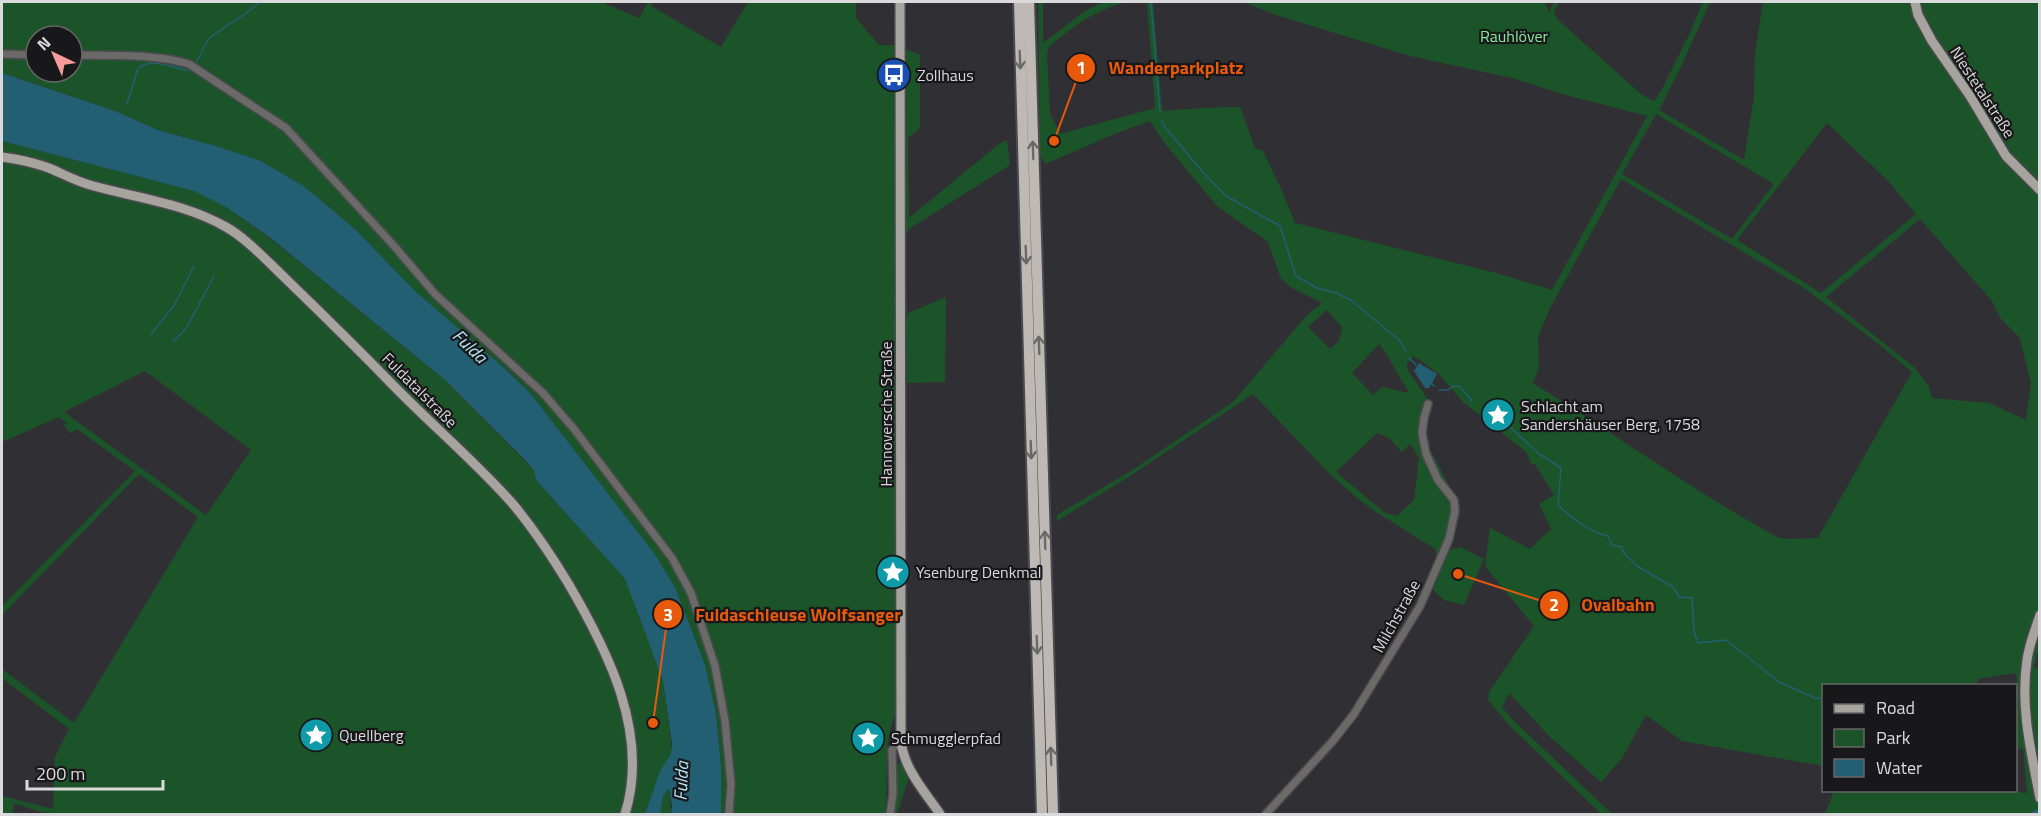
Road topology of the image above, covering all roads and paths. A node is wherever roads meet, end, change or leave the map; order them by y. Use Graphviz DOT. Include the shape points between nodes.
graph roads {
  1 [pos="900,2"];
  2 [pos="1019,2"];
  3 [pos="1029,2"];
  4 [pos="1915,2"];
  5 [pos="2,54"];
  6 [pos="24,54"];
  7 [pos="84,55"];
  8 [pos="2,157"];
  9 [pos="2040,190"];
  10 [pos="1428,404"];
  11 [pos="2040,615"];
  12 [pos="901,740"];
  13 [pos="2040,798"];
  14 [pos="625,814"];
  15 [pos="729,814"];
  16 [pos="890,814"];
  17 [pos="940,814"];
  18 [pos="1041,814"];
  19 [pos="1053,814"];
  20 [pos="1266,814"];
  1 -- 12 [label="main road, Hannoversche Straße"];
  2 -- 18 [label="highway, one-way"];
  19 -- 3 [label="highway, one-way"];
  4 -- 9 [label="main road, Niestetalstraße" via="1932,42 2001,148"];
  5 -- 6 [label="street"];
  7 -- 15 [label="street" via="136,56 189,64 286,128 435,294 543,393 574,429 672,558 691,593 715,666 726,731 731,784"];
  8 -- 14 [label="main road, Fuldatalstraße" via="46,167 88,185 192,210 228,228 320,312 513,504 547,549 609,659 624,706 632,756"];
  10 -- 20 [label="street, Milchstraße" via="1422,433 1426,454 1438,480 1454,500 1449,539 1420,606 1354,714"];
  11 -- 13 [label="main road" via="2027,657 2024,708"];
  12 -- 16 [label="street" via="892,750"];
  12 -- 17 [label="main road, Hannoversche Straße" via="908,765"];
}
